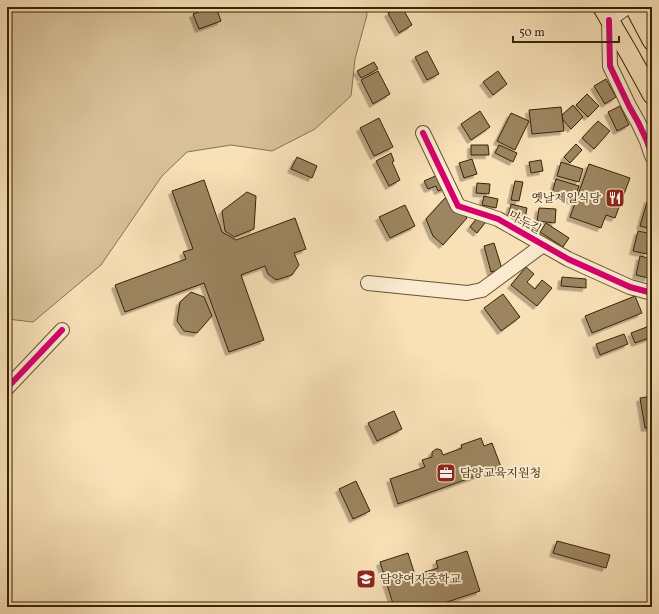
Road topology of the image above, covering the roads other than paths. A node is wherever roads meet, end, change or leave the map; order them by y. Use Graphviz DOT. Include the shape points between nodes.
graph roads {
  1 [pos="627,7"];
  2 [pos="634,7"];
  3 [pos="605,13"];
  4 [pos="652,41"];
  5 [pos="652,96"];
  6 [pos="423,133"];
  7 [pos="652,156"];
  8 [pos="543,245"];
  9 [pos="368,283"];
  10 [pos="652,293"];
  11 [pos="62,330"];
  12 [pos="7,388"];
  1 -- 3 [label="street"];
  2 -- 4 [label="main road"];
  3 -- 5 [label="main road"];
  3 -- 7 [label="street" via="610,66"];
  6 -- 8 [label="street, 마두길" via="458,206 498,219"];
  8 -- 9 [label="street" via="482,290 467,293"];
  8 -- 10 [label="street, 마두길" via="630,288"];
  11 -- 12 [label="street"];
}
